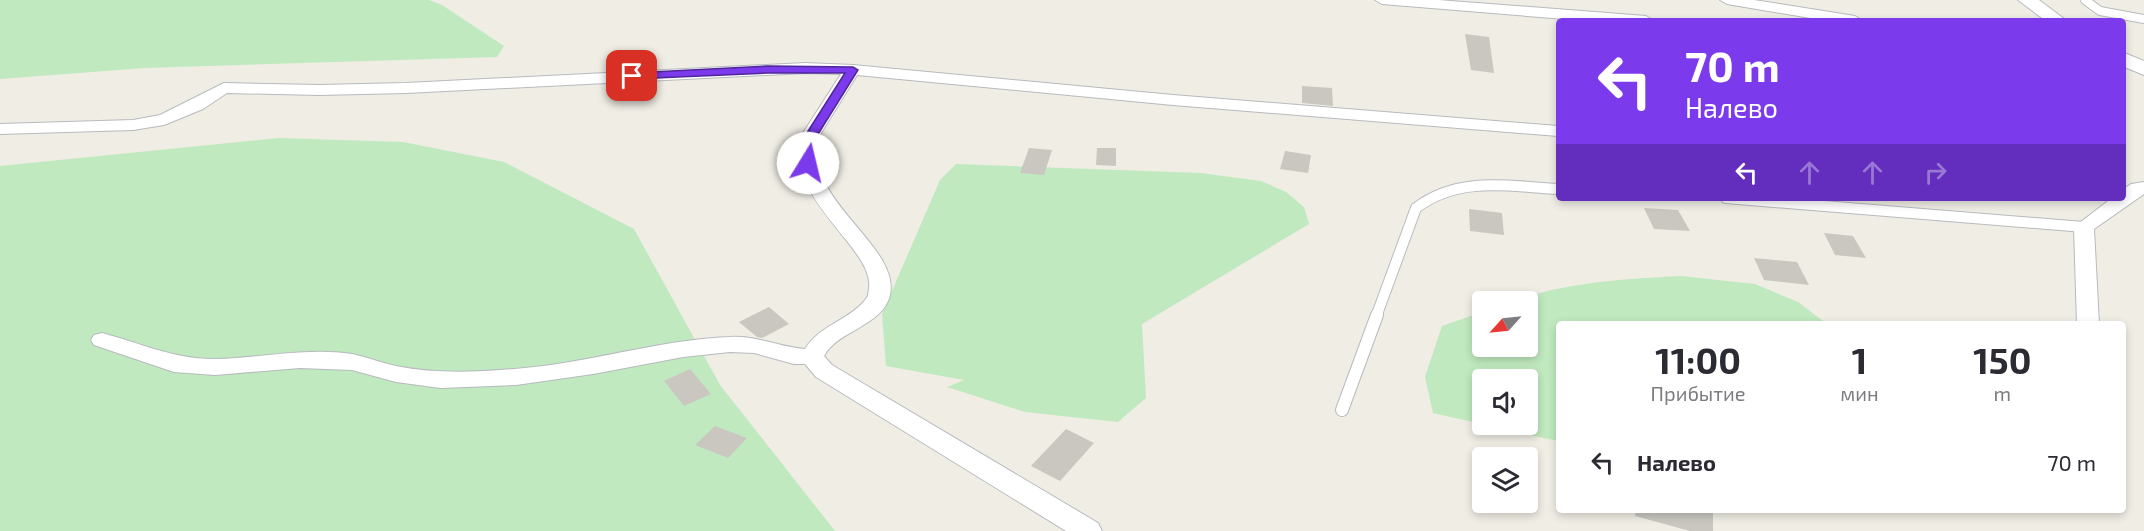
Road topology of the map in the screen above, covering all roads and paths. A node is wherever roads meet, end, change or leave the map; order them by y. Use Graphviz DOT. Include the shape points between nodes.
graph roads {
  1 [pos="1383,0"];
  2 [pos="1727,0"];
  3 [pos="2027,0"];
  4 [pos="2085,0"];
  5 [pos="1792,15"];
  6 [pos="1608,18"];
  7 [pos="1824,18"];
  8 [pos="2054,18"];
  9 [pos="2144,20"];
  10 [pos="2126,60"];
  11 [pos="2144,69"];
  12 [pos="853,70"];
  13 [pos="0,129"];
  14 [pos="1556,131"];
  15 [pos="1556,189"];
  16 [pos="1763,201"];
  17 [pos="2118,201"];
  18 [pos="2084,227"];
  19 [pos="2088,321"];
  20 [pos="102,340"];
  21 [pos="812,357"];
  22 [pos="1342,410"];
  23 [pos="1088,531"];
  1 -- 6 [label="street"];
  2 -- 5 [label="street"];
  3 -- 8 [label="street"];
  4 -- 9 [label="lane" via="2100,11"];
  5 -- 7 [label="street"];
  10 -- 11 [label="street"];
  12 -- 13 [label="street" via="749,70 374,89 224,88 164,120 133,125"];
  12 -- 14 [label="street"];
  12 -- 21 [label="street" via="809,139 808,163 815,184 874,266 882,284 878,299 821,342"];
  15 -- 22 [label="lane" via="1468,186 1436,193 1416,208"];
  16 -- 18 [label="lane"];
  17 -- 18 [label="street"];
  18 -- 19 [label="street"];
  20 -- 21 [label="street" via="174,364 216,367 300,360 352,362 396,374 441,380 516,376 730,344"];
  21 -- 23 [label="street" via="824,370 908,424"];
}
